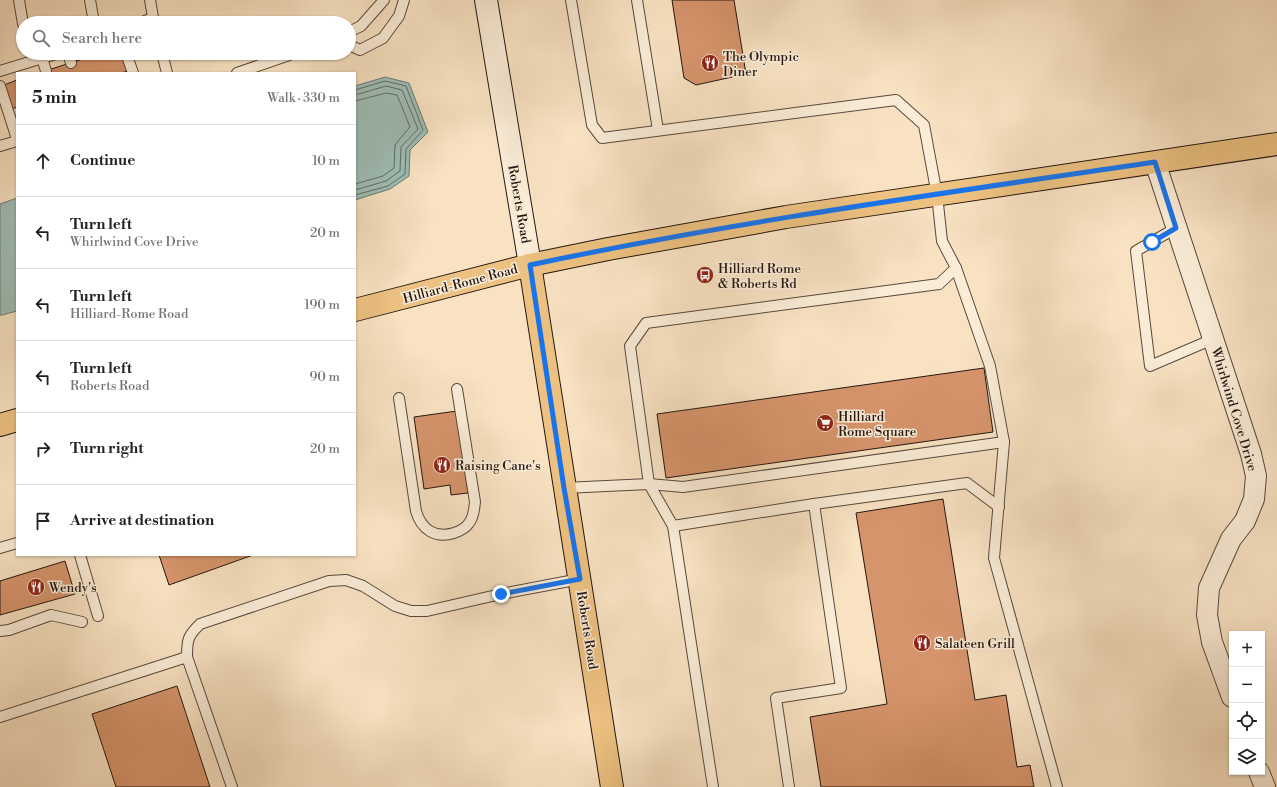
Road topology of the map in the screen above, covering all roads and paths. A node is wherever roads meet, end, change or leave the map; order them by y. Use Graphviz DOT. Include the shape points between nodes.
graph roads {
  1 [pos="19,0"];
  2 [pos="90,0"];
  3 [pos="150,0"];
  4 [pos="384,0"];
  5 [pos="404,0"];
  6 [pos="486,0"];
  7 [pos="571,0"];
  8 [pos="637,0"];
  9 [pos="22,16"];
  10 [pos="93,16"];
  11 [pos="152,16"];
  12 [pos="356,28"];
  13 [pos="356,48"];
  14 [pos="27,60"];
  15 [pos="43,60"];
  16 [pos="128,60"];
  17 [pos="164,60"];
  18 [pos="275,60"];
  19 [pos="18,70"];
  20 [pos="0,71"];
  21 [pos="46,71"];
  22 [pos="133,72"];
  23 [pos="167,72"];
  24 [pos="240,72"];
  25 [pos="0,86"];
  26 [pos="658,130"];
  27 [pos="16,137"];
  28 [pos="16,140"];
  29 [pos="1277,144"];
  30 [pos="0,146"];
  31 [pos="1155,162"];
  32 [pos="937,195"];
  33 [pos="1176,228"];
  34 [pos="530,265"];
  35 [pos="956,268"];
  36 [pos="356,310"];
  37 [pos="1213,338"];
  38 [pos="457,388"];
  39 [pos="399,398"];
  40 [pos="16,420"];
  41 [pos="0,425"];
  42 [pos="1004,442"];
  43 [pos="649,484"];
  44 [pos="564,488"];
  45 [pos="814,504"];
  46 [pos="999,507"];
  47 [pos="673,526"];
  48 [pos="16,543"];
  49 [pos="0,548"];
  50 [pos="80,556"];
  51 [pos="580,579"];
  52 [pos="98,616"];
  53 [pos="82,622"];
  54 [pos="0,631"];
  55 [pos="186,657"];
  56 [pos="1229,689"];
  57 [pos="0,717"];
  58 [pos="1261,775"];
  59 [pos="232,787"];
  60 [pos="612,787"];
  61 [pos="713,787"];
  62 [pos="789,787"];
  63 [pos="1057,787"];
  64 [pos="1265,787"];
  1 -- 9 [label="lane"];
  2 -- 10 [label="lane"];
  3 -- 11 [label="lane"];
  4 -- 12 [label="lane"];
  5 -- 13 [label="lane" via="400,16 383,38 360,50"];
  6 -- 34 [label="main road, Roberts Road"];
  7 -- 26 [label="lane" via="592,124 602,138"];
  8 -- 26 [label="lane"];
  14 -- 19 [label="lane"];
  15 -- 21 [label="lane"];
  16 -- 22 [label="lane"];
  17 -- 23 [label="lane"];
  18 -- 24 [label="lane"];
  19 -- 20 [label="lane"];
  25 -- 27 [label="lane"];
  26 -- 32 [label="lane" via="896,100 924,125"];
  28 -- 30 [label="lane"];
  29 -- 31 [label="main road, Hilliard-Rome Road"];
  31 -- 32 [label="main road, Hilliard-Rome Road"];
  31 -- 33 [label="street, Whirlwind Cove Drive"];
  32 -- 34 [label="main road, Hilliard-Rome Road" via="786,217 608,248"];
  32 -- 35 [label="lane" via="942,242"];
  33 -- 37 [label="street, Whirlwind Cove Drive"];
  33 -- 37 [label="lane" via="1136,251 1150,366"];
  34 -- 36 [label="main road, Hilliard-Rome Road"];
  34 -- 44 [label="main road, Roberts Road"];
  35 -- 42 [label="lane" via="990,366"];
  35 -- 43 [label="lane" via="939,284 646,323 630,346"];
  37 -- 56 [label="street, Whirlwind Cove Drive" via="1256,476 1254,500 1245,521 1231,539 1209,588 1207,616 1212,642"];
  38 -- 39 [label="lane" via="475,502 470,522 465,528 450,534 435,534 423,526 419,519"];
  40 -- 41 [label="main road"];
  42 -- 43 [label="lane" via="683,487"];
  42 -- 46 [label="lane"];
  43 -- 44 [label="lane"];
  43 -- 47 [label="lane"];
  44 -- 51 [label="main road, Roberts Road"];
  45 -- 46 [label="lane" via="967,484"];
  45 -- 47 [label="lane"];
  45 -- 62 [label="lane" via="841,688 776,698"];
  46 -- 63 [label="lane" via="994,558"];
  47 -- 61 [label="lane"];
  48 -- 49 [label="lane"];
  50 -- 52 [label="lane"];
  51 -- 55 [label="lane" via="427,611 410,611 395,606 363,586 346,580 329,581 200,624 191,633"];
  51 -- 60 [label="main road, Roberts Road"];
  53 -- 54 [label="lane" via="50,615"];
  55 -- 57 [label="lane"];
  55 -- 59 [label="lane"];
  58 -- 64 [label="street"];
}
